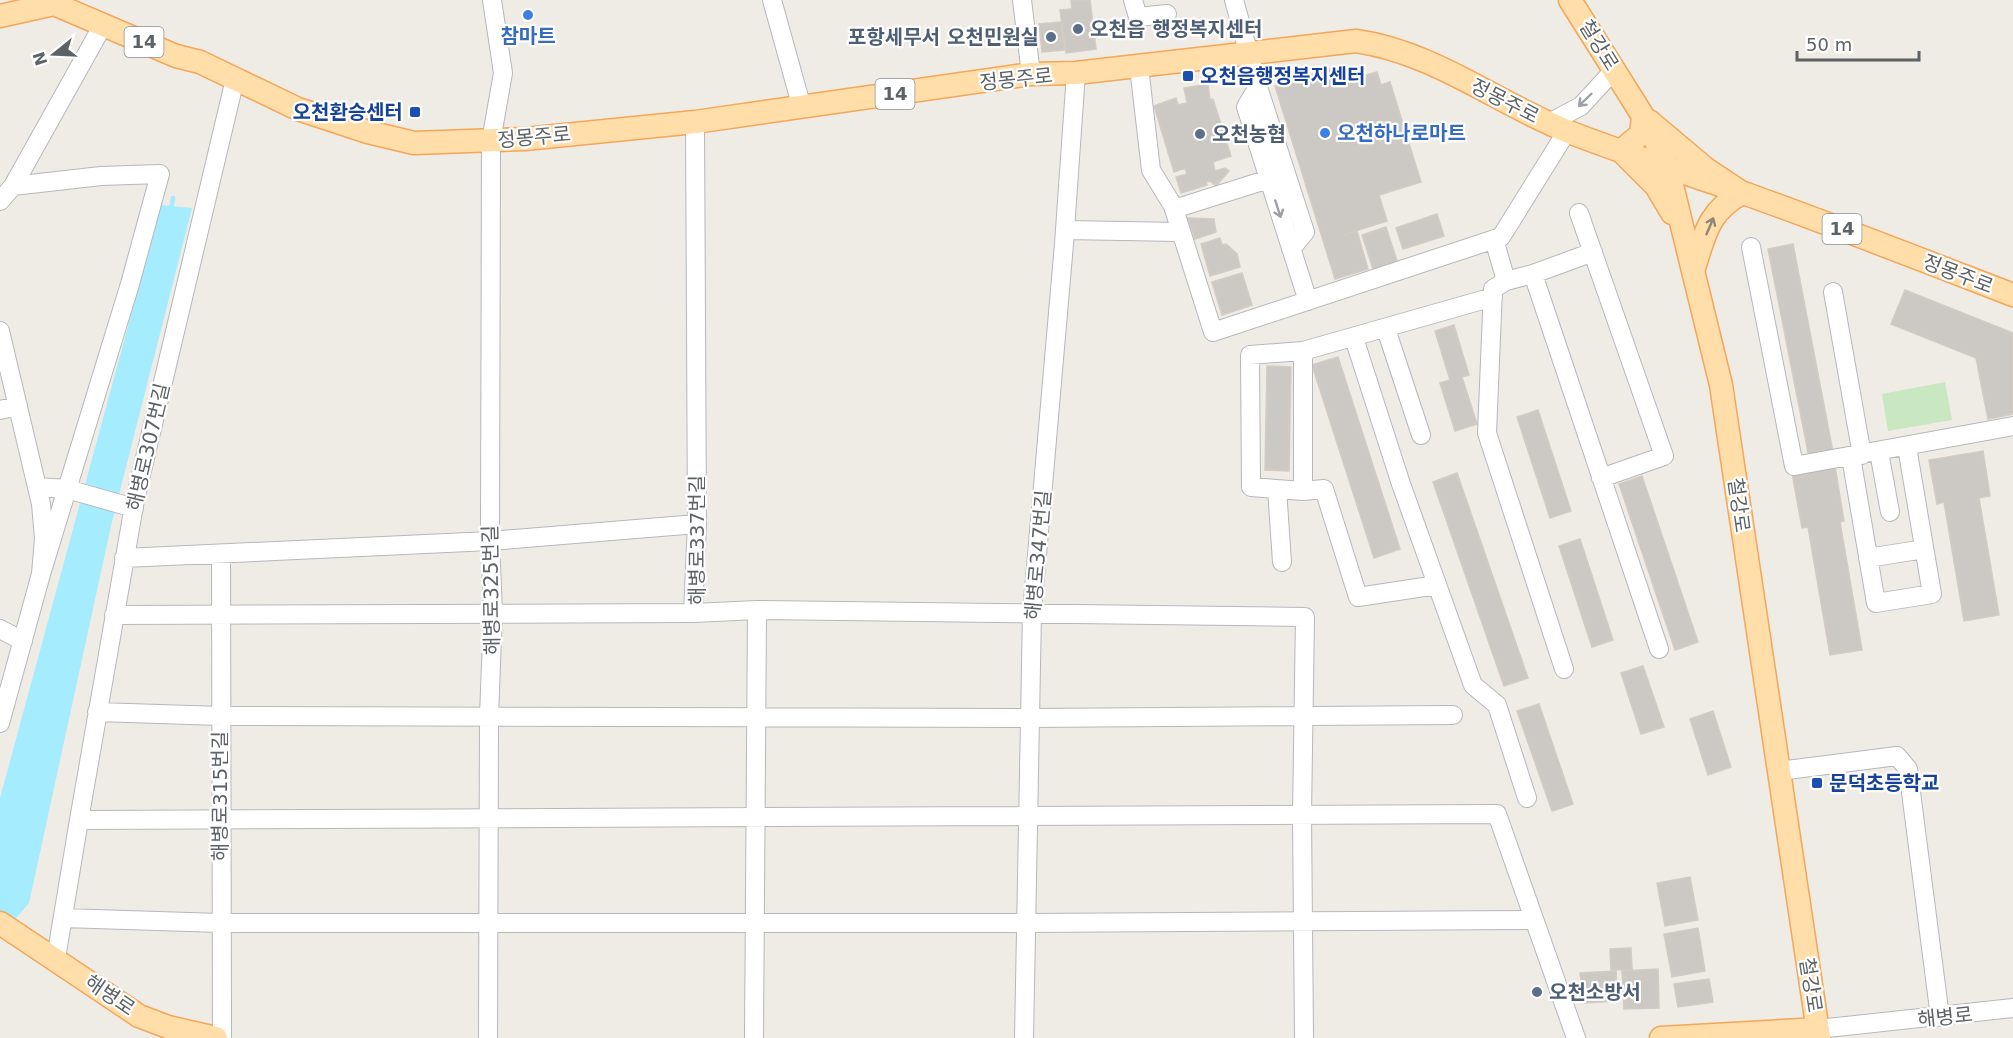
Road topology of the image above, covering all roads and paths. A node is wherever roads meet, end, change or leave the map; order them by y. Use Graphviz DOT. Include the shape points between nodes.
graph roads {
  1 [pos="492,0"];
  2 [pos="772,0"];
  3 [pos="1022,0"];
  4 [pos="1133,0"];
  5 [pos="1234,0"];
  6 [pos="1570,0"];
  7 [pos="62,1"];
  8 [pos="1167,14"];
  9 [pos="0,16"];
  10 [pos="103,25"];
  11 [pos="1250,54"];
  12 [pos="1139,67"];
  13 [pos="1615,69"];
  14 [pos="1076,73"];
  15 [pos="1031,74"];
  16 [pos="235,79"];
  17 [pos="1258,87"];
  18 [pos="802,108"];
  19 [pos="1643,117"];
  20 [pos="695,122"];
  21 [pos="1558,127"];
  22 [pos="491,141"];
  23 [pos="1621,151"];
  24 [pos="1668,169"];
  25 [pos="1269,179"];
  26 [pos="13,186"];
  27 [pos="1742,193"];
  28 [pos="0,201"];
  29 [pos="1174,209"];
  30 [pos="1579,213"];
  31 [pos="1065,230"];
  32 [pos="1181,232"];
  33 [pos="1685,238"];
  34 [pos="1494,239"];
  35 [pos="1751,247"];
  36 [pos="1291,249"];
  37 [pos="1593,252"];
  38 [pos="1694,271"];
  39 [pos="1533,274"];
  40 [pos="1506,281"];
  41 [pos="1833,292"];
  42 [pos="2013,295"];
  43 [pos="1493,297"];
  44 [pos="1308,301"];
  45 [pos="1386,329"];
  46 [pos="0,331"];
  47 [pos="1354,338"];
  48 [pos="1303,351"];
  49 [pos="18,406"];
  50 [pos="0,410"];
  51 [pos="2012,430"];
  52 [pos="1421,435"];
  53 [pos="1906,447"];
  54 [pos="1864,455"];
  55 [pos="1601,478"];
  56 [pos="37,487"];
  57 [pos="1277,489"];
  58 [pos="69,490"];
  59 [pos="1303,491"];
  60 [pos="129,507"];
  61 [pos="1890,512"];
  62 [pos="697,524"];
  63 [pos="490,542"];
  64 [pos="1924,549"];
  65 [pos="221,554"];
  66 [pos="124,558"];
  67 [pos="1868,558"];
  68 [pos="1282,562"];
  69 [pos="40,574"];
  70 [pos="1437,585"];
  71 [pos="757,610"];
  72 [pos="493,612"];
  73 [pos="1032,612"];
  74 [pos="693,613"];
  75 [pos="114,615"];
  76 [pos="221,615"];
  77 [pos="0,629"];
  78 [pos="23,641"];
  79 [pos="1659,649"];
  80 [pos="1564,669"];
  81 [pos="97,712"];
  82 [pos="1453,715"];
  83 [pos="221,716"];
  84 [pos="489,716"];
  85 [pos="1303,716"];
  86 [pos="754,717"];
  87 [pos="1030,718"];
  88 [pos="0,723"];
  89 [pos="1779,771"];
  90 [pos="1527,798"];
  91 [pos="1302,815"];
  92 [pos="1028,817"];
  93 [pos="755,818"];
  94 [pos="219,819"];
  95 [pos="489,819"];
  96 [pos="79,820"];
  97 [pos="63,918"];
  98 [pos="1534,920"];
  99 [pos="489,922"];
  100 [pos="1302,922"];
  101 [pos="0,923"];
  102 [pos="220,923"];
  103 [pos="754,923"];
  104 [pos="1026,923"];
  105 [pos="50,954"];
  106 [pos="2013,1008"];
  107 [pos="1940,1017"];
  108 [pos="1819,1034"];
  109 [pos="216,1038"];
  110 [pos="222,1038"];
  111 [pos="488,1038"];
  112 [pos="754,1038"];
  113 [pos="1024,1038"];
  114 [pos="1304,1038"];
  115 [pos="1576,1038"];
  116 [pos="1661,1038"];
  1 -- 22 [label="street, 해병로325번길" via="503,72"];
  2 -- 18 [label="street"];
  3 -- 15 [label="street"];
  4 -- 8 [label="street" via="1138,17"];
  5 -- 11 [label="street"];
  6 -- 13 [label="main road, 철강로"];
  7 -- 9 [label="main road, 정몽주로 / 14"];
  7 -- 10 [label="main road, 정몽주로 / 14"];
  10 -- 16 [label="main road, 정몽주로 / 14"];
  10 -- 26 [label="street"];
  11 -- 12 [label="main road, 정몽주로 / 14"];
  11 -- 17 [label="street"];
  11 -- 21 [label="main road, 정몽주로 / 14" via="1356,41 1383,45 1411,53"];
  12 -- 14 [label="main road, 정몽주로 / 14"];
  12 -- 29 [label="street" via="1151,170"];
  13 -- 19 [label="main road, 철강로"];
  13 -- 21 [label="street, one-way"];
  14 -- 15 [label="main road, 정몽주로 / 14"];
  14 -- 31 [label="street, 해병로347번길"];
  15 -- 18 [label="main road, 정몽주로 / 14"];
  16 -- 22 [label="main road, 정몽주로 / 14" via="298,109 368,132 414,142"];
  16 -- 60 [label="street, 해병로307번길"];
  17 -- 25 [label="street" via="1246,107"];
  17 -- 36 [label="street" via="1305,232"];
  18 -- 20 [label="main road, 정몽주로 / 14"];
  19 -- 23 [label="main road" via="1641,135"];
  19 -- 24 [label="main road, 철강로"];
  19 -- 27 [label="main road" via="1706,170"];
  20 -- 22 [label="main road, 정몽주로 / 14"];
  20 -- 62 [label="street, 해병로337번길"];
  21 -- 23 [label="main road, 정몽주로 / 14"];
  21 -- 34 [label="street" via="1501,237"];
  22 -- 63 [label="street, 해병로325번길"];
  23 -- 24 [label="main road, 정몽주로 / 14"];
  23 -- 33 [label="main road" via="1656,186"];
  24 -- 27 [label="main road, 정몽주로 / 14"];
  24 -- 33 [label="main road, 철강로"];
  25 -- 29 [label="street"];
  25 -- 36 [label="street, one-way"];
  26 -- 28 [label="street"];
  26 -- 58 [label="street" via="160,174"];
  38 -- 27 [label="main road, one-way" via="1716,212"];
  27 -- 42 [label="main road, 정몽주로 / 14"];
  29 -- 32 [label="street"];
  30 -- 37 [label="street"];
  31 -- 32 [label="street"];
  31 -- 73 [label="street, 해병로347번길"];
  32 -- 44 [label="street" via="1213,332"];
  33 -- 38 [label="main road, 철강로"];
  34 -- 40 [label="street"];
  34 -- 44 [label="street"];
  35 -- 54 [label="street" via="1794,466"];
  36 -- 44 [label="street"];
  37 -- 39 [label="street"];
  37 -- 55 [label="street" via="1664,456"];
  38 -- 89 [label="main road, 철강로" via="1722,385"];
  39 -- 40 [label="street"];
  39 -- 55 [label="street"];
  40 -- 43 [label="street" via="1493,289"];
  41 -- 54 [label="street"];
  43 -- 45 [label="street"];
  43 -- 80 [label="street" via="1488,433"];
  45 -- 47 [label="street"];
  45 -- 52 [label="street"];
  46 -- 49 [label="street"];
  47 -- 48 [label="street"];
  47 -- 70 [label="street"];
  48 -- 57 [label="street" via="1250,355 1251,487"];
  48 -- 59 [label="street"];
  49 -- 50 [label="street"];
  49 -- 56 [label="street"];
  51 -- 53 [label="street"];
  53 -- 54 [label="street"];
  53 -- 64 [label="street"];
  54 -- 61 [label="street"];
  54 -- 67 [label="street"];
  55 -- 79 [label="street"];
  56 -- 58 [label="street"];
  56 -- 69 [label="street" via="44,538"];
  57 -- 59 [label="street"];
  57 -- 68 [label="street"];
  58 -- 60 [label="street"];
  58 -- 69 [label="street"];
  59 -- 70 [label="street" via="1324,489 1358,597"];
  60 -- 66 [label="street, 해병로307번길"];
  62 -- 63 [label="street"];
  62 -- 74 [label="street, 해병로337번길"];
  63 -- 65 [label="street"];
  63 -- 72 [label="street, 해병로325번길"];
  64 -- 67 [label="street"];
  64 -- 67 [label="street" via="1932,594 1876,603"];
  65 -- 66 [label="street"];
  65 -- 76 [label="street, 해병로315번길"];
  66 -- 75 [label="street, 해병로307번길"];
  69 -- 78 [label="street"];
  70 -- 90 [label="street" via="1473,686 1497,705"];
  71 -- 73 [label="street, 해병로337번길"];
  71 -- 74 [label="street, 해병로337번길"];
  71 -- 86 [label="street"];
  72 -- 74 [label="street"];
  72 -- 76 [label="street"];
  72 -- 84 [label="street, 해병로325번길"];
  73 -- 85 [label="street, 해병로337번길" via="1305,617"];
  73 -- 87 [label="street, 해병로347번길"];
  75 -- 76 [label="street"];
  75 -- 81 [label="street, 해병로307번길"];
  76 -- 83 [label="street, 해병로315번길"];
  77 -- 78 [label="street"];
  78 -- 88 [label="street"];
  81 -- 83 [label="street"];
  81 -- 96 [label="street, 해병로307번길"];
  82 -- 85 [label="street"];
  83 -- 84 [label="street"];
  83 -- 94 [label="street, 해병로315번길"];
  84 -- 86 [label="street"];
  84 -- 95 [label="street, 해병로325번길"];
  85 -- 87 [label="street"];
  85 -- 91 [label="street"];
  86 -- 87 [label="street"];
  86 -- 93 [label="street"];
  87 -- 92 [label="street, 해병로347번길"];
  89 -- 107 [label="street" via="1897,756 1908,769"];
  89 -- 108 [label="main road, 철강로"];
  91 -- 92 [label="street"];
  91 -- 98 [label="street" via="1497,814"];
  91 -- 100 [label="street"];
  92 -- 93 [label="street"];
  92 -- 104 [label="street, 해병로347번길"];
  93 -- 95 [label="street"];
  93 -- 103 [label="street"];
  94 -- 95 [label="street"];
  94 -- 96 [label="street"];
  94 -- 102 [label="street, 해병로315번길"];
  95 -- 99 [label="street, 해병로325번길"];
  96 -- 97 [label="street, 해병로307번길"];
  97 -- 102 [label="street"];
  97 -- 105 [label="street, 해병로307번길"];
  98 -- 100 [label="street"];
  98 -- 115 [label="street"];
  99 -- 102 [label="street"];
  99 -- 103 [label="street"];
  99 -- 111 [label="street, 해병로325번길"];
  100 -- 104 [label="street"];
  100 -- 114 [label="street"];
  101 -- 105 [label="main road, 해병로"];
  102 -- 110 [label="street, 해병로315번길"];
  103 -- 104 [label="street"];
  103 -- 112 [label="street"];
  104 -- 113 [label="street, 해병로347번길"];
  105 -- 109 [label="main road, 해병로" via="139,1016"];
  106 -- 107 [label="street, 해병로"];
  107 -- 108 [label="street, 해병로"];
  108 -- 116 [label="main road, 해병로"];
}
